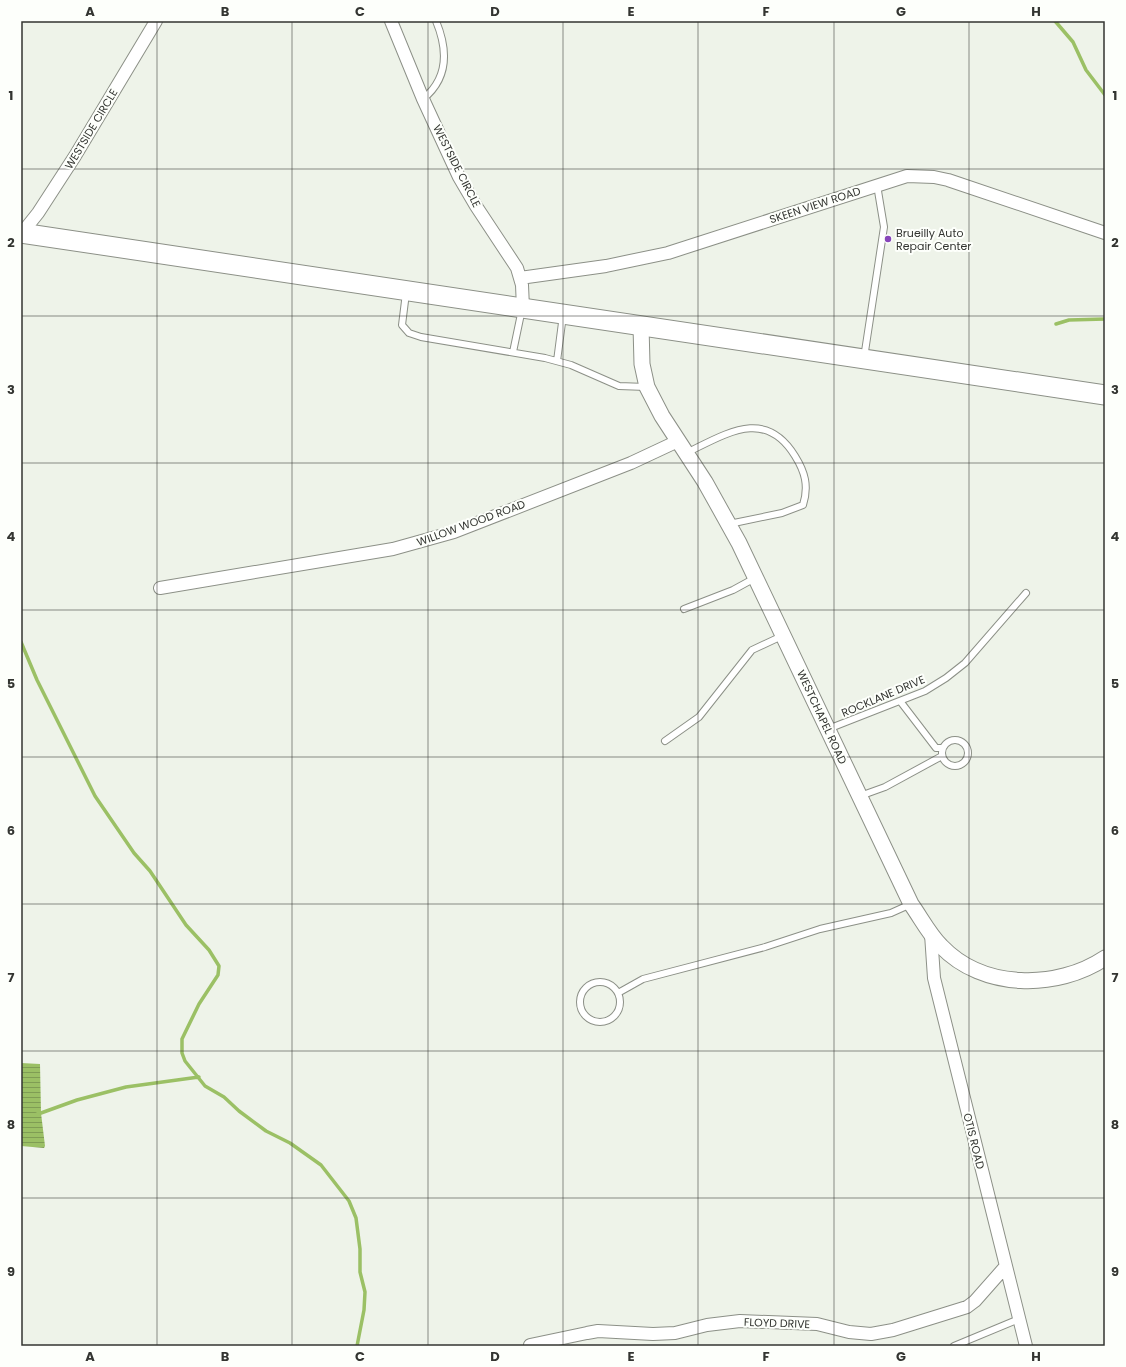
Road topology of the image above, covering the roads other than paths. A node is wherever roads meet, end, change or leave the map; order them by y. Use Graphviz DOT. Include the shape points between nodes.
graph roads {
  1 [pos="156,21"];
  2 [pos="391,21"];
  3 [pos="436,21"];
  4 [pos="423,99"];
  5 [pos="877,185"];
  6 [pos="1105,233"];
  7 [pos="21,234"];
  8 [pos="520,278"];
  9 [pos="407,291"];
  10 [pos="523,308"];
  11 [pos="563,314"];
  12 [pos="641,326"];
  13 [pos="513,352"];
  14 [pos="864,359"];
  15 [pos="557,361"];
  16 [pos="647,387"];
  17 [pos="1105,395"];
  18 [pos="682,447"];
  19 [pos="729,524"];
  20 [pos="756,577"];
  21 [pos="160,588"];
  22 [pos="1026,593"];
  23 [pos="684,609"];
  24 [pos="784,635"];
  25 [pos="900,701"];
  26 [pos="828,730"];
  27 [pos="665,742"];
  28 [pos="942,748"];
  29 [pos="942,756"];
  30 [pos="860,796"];
  31 [pos="911,904"];
  32 [pos="931,934"];
  33 [pos="1105,958"];
  34 [pos="618,993"];
  35 [pos="1005,1267"];
  36 [pos="1019,1319"];
  37 [pos="530,1345"];
  38 [pos="954,1346"];
  39 [pos="1026,1346"];
  1 -- 7 [label="street, WESTSIDE CIRCLE" via="75,156 38,213"];
  2 -- 4 [label="street, WESTSIDE CIRCLE"];
  3 -- 4 [label="lane" via="444,44 442,72 434,90"];
  4 -- 8 [label="street, WESTSIDE CIRCLE" via="459,177 511,257"];
  5 -- 6 [label="street, SKEEN VIEW ROAD" via="907,176 934,177"];
  5 -- 8 [label="street, SKEEN VIEW ROAD" via="668,253 606,266"];
  5 -- 14 [label="lane" via="884,227"];
  7 -- 9 [label="main road"];
  8 -- 10 [label="street, WESTSIDE CIRCLE"];
  9 -- 10 [label="main road"];
  9 -- 13 [label="lane" via="402,325 409,333"];
  10 -- 11 [label="main road"];
  10 -- 13 [label="lane"];
  11 -- 12 [label="main road"];
  11 -- 15 [label="lane"];
  12 -- 14 [label="main road"];
  12 -- 16 [label="street, WESTCHAPEL ROAD" via="642,364"];
  13 -- 15 [label="lane"];
  14 -- 17 [label="main road"];
  15 -- 16 [label="lane" via="571,364 619,386"];
  16 -- 18 [label="street, WESTCHAPEL ROAD"];
  18 -- 19 [label="street, WESTCHAPEL ROAD"];
  18 -- 19 [label="lane" via="752,427 771,430 789,445 802,466 807,491 803,505 782,514"];
  18 -- 21 [label="street, WILLOW WOOD ROAD" via="631,463 425,541 393,549"];
  19 -- 20 [label="street, WESTCHAPEL ROAD"];
  20 -- 23 [label="lane" via="733,590"];
  20 -- 24 [label="street, WESTCHAPEL ROAD"];
  22 -- 25 [label="lane, ROCKLANE DRIVE" via="965,663 925,691"];
  24 -- 26 [label="street, WESTCHAPEL ROAD"];
  24 -- 27 [label="lane" via="752,650 699,717"];
  25 -- 26 [label="lane, ROCKLANE DRIVE"];
  25 -- 28 [label="lane" via="936,748"];
  26 -- 30 [label="street, WESTCHAPEL ROAD"];
  28 -- 29 [label="lane"];
  28 -- 29 [label="lane" via="948,742 956,740 966,747 968,755 964,763 955,766 947,763"];
  29 -- 30 [label="lane" via="885,787"];
  30 -- 31 [label="street, WESTCHAPEL ROAD"];
  31 -- 32 [label="street, WESTCHAPEL ROAD"];
  31 -- 34 [label="lane" via="891,912 820,929 765,947 679,968 643,979"];
  32 -- 33 [label="street, WESTCHAPEL ROAD" via="941,946 966,965 1010,979 1026,981 1056,978 1084,970"];
  32 -- 35 [label="street, OTIS ROAD" via="934,978"];
  34 -- 34 [label="lane" via="620,1006 614,1017 608,1021 602,1023 589,1020 581,1010 580,996 583,990 594,982 608,984"];
  35 -- 36 [label="street, OTIS ROAD"];
  35 -- 37 [label="street, FLOYD DRIVE" via="976,1301 967,1307 882,1332 860,1333 817,1324 740,1321 668,1333 587,1333"];
  36 -- 38 [label="lane"];
  36 -- 39 [label="street, OTIS ROAD"];
}
